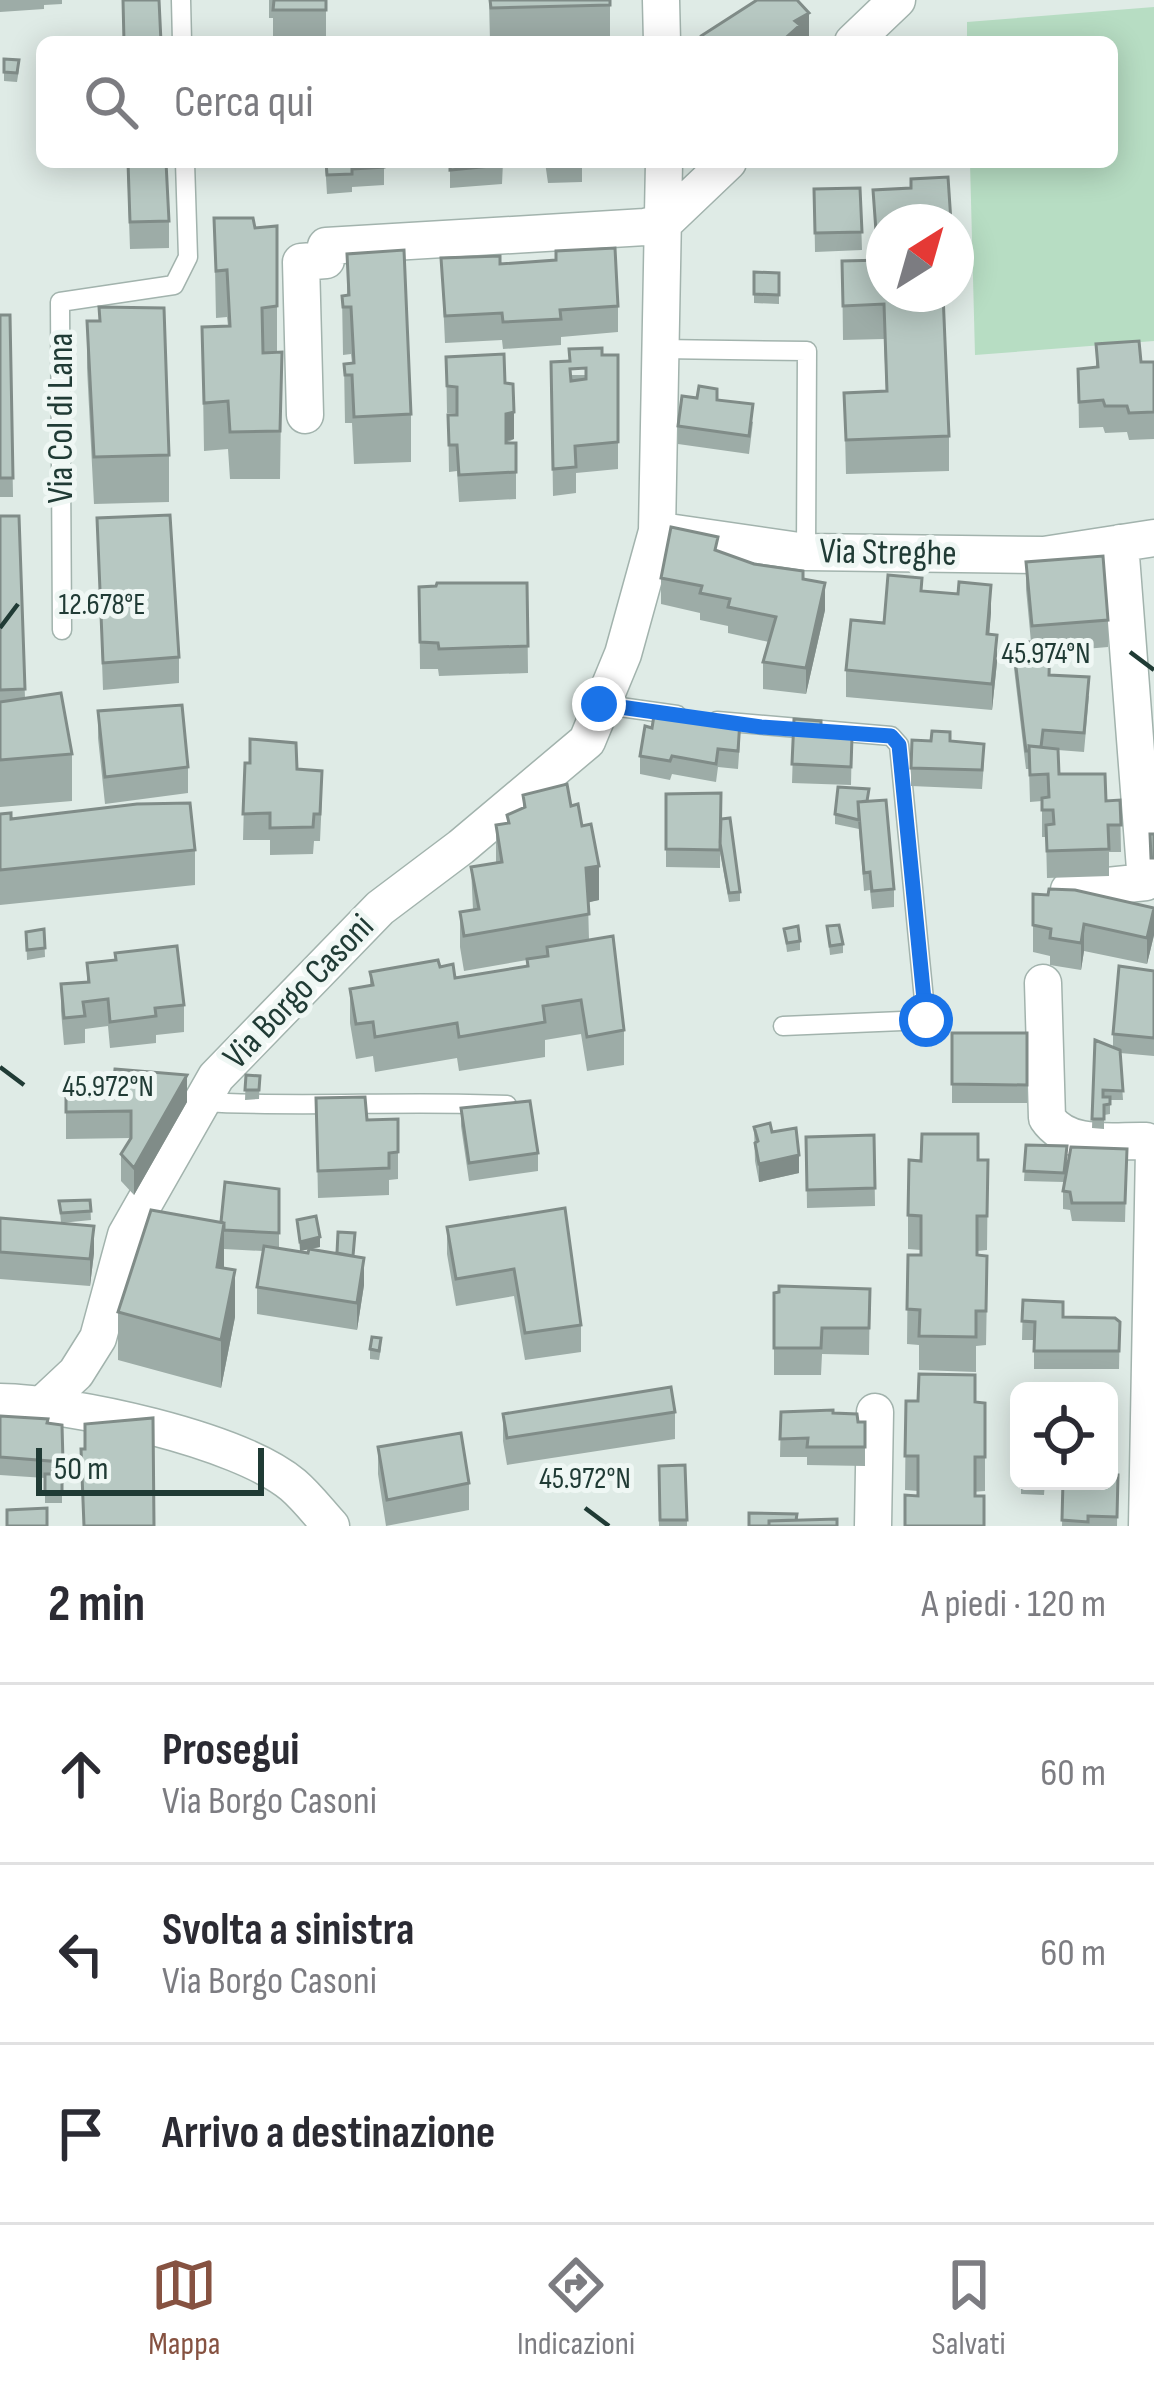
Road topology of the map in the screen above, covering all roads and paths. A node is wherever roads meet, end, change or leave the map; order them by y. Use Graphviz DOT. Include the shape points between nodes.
graph roads {
  1 [pos="182,0"];
  2 [pos="661,0"];
  3 [pos="897,0"];
  4 [pos="182,36"];
  5 [pos="662,36"];
  6 [pos="859,36"];
  7 [pos="185,168"];
  8 [pos="664,168"];
  9 [pos="722,168"];
  10 [pos="665,223"];
  11 [pos="661,349"];
  12 [pos="305,416"];
  13 [pos="657,531"];
  14 [pos="1137,541"];
  15 [pos="806,552"];
  16 [pos="62,631"];
  17 [pos="599,704"];
  18 [pos="1070,890"];
  19 [pos="1043,983"];
  20 [pos="783,1026"];
  21 [pos="202,1102"];
  22 [pos="507,1105"];
  23 [pos="0,1402"];
  24 [pos="44,1402"];
  25 [pos="874,1412"];
  26 [pos="331,1526"];
  27 [pos="873,1526"];
  28 [pos="1147,1526"];
  1 -- 4 [label="lane"];
  2 -- 5 [label="street"];
  3 -- 6 [label="street"];
  7 -- 16 [label="lane, Via Col di Lana" via="188,257 174,285 60,302"];
  8 -- 10 [label="street, Via Borgo Casoni"];
  9 -- 10 [label="street"];
  10 -- 11 [label="street, Via Borgo Casoni"];
  10 -- 12 [label="street" via="326,246 326,260 302,262"];
  11 -- 13 [label="street, Via Borgo Casoni"];
  11 -- 15 [label="lane" via="807,352"];
  13 -- 15 [label="street, Via Streghe"];
  13 -- 17 [label="street, Via Borgo Casoni" via="623,654"];
  14 -- 15 [label="street, Via Streghe" via="1044,555"];
  14 -- 18 [label="street, Via Streghe" via="1147,882"];
  17 -- 20 [label="lane" via="891,736 899,745 926,1020"];
  17 -- 21 [label="street, Via Borgo Casoni" via="586,740 380,908 232,1060"];
  19 -- 28 [label="street" via="1047,1118 1071,1139 1147,1141 1154,1149"];
  21 -- 22 [label="lane"];
  21 -- 24 [label="street, Via Borgo Casoni" via="126,1235 98,1338"];
  23 -- 24 [label="street"];
  24 -- 26 [label="street" via="212,1443 290,1483"];
  25 -- 27 [label="street"];
}
